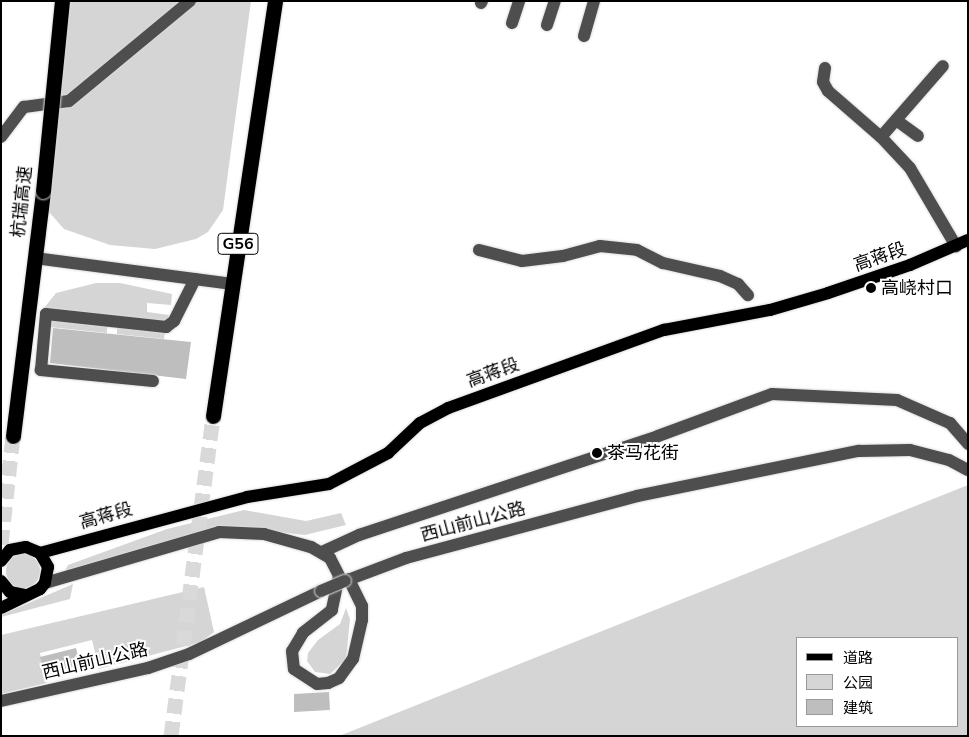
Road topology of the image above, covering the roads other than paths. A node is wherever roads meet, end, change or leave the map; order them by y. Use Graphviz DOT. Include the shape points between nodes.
graph roads {
  1 [pos="60,1"];
  2 [pos="190,1"];
  3 [pos="275,1"];
  4 [pos="519,1"];
  5 [pos="555,1"];
  6 [pos="594,1"];
  7 [pos="512,23"];
  8 [pos="548,25"];
  9 [pos="584,36"];
  10 [pos="943,66"];
  11 [pos="825,68"];
  12 [pos="48,104"];
  13 [pos="896,120"];
  14 [pos="918,136"];
  15 [pos="1,137"];
  16 [pos="881,137"];
  17 [pos="968,240"];
  18 [pos="956,246"];
  19 [pos="479,250"];
  20 [pos="35,258"];
  21 [pos="195,279"];
  22 [pos="232,284"];
  23 [pos="748,295"];
  24 [pos="154,381"];
  25 [pos="213,416"];
  26 [pos="13,436"];
  27 [pos="968,444"];
  28 [pos="968,470"];
  29 [pos="322,552"];
  30 [pos="40,553"];
  31 [pos="1,561"];
  32 [pos="347,580"];
  33 [pos="1,581"];
  34 [pos="45,583"];
  35 [pos="25,596"];
  36 [pos="1,608"];
  37 [pos="1,702"];
  1 -- 12 [label="street"];
  1 -- 20 [label="highway, 杭瑞高速, bridge"];
  2 -- 12 [label="street" via="69,101"];
  3 -- 22 [label="highway, G56"];
  4 -- 7 [label="street"];
  5 -- 8 [label="street"];
  6 -- 9 [label="street"];
  10 -- 13 [label="street"];
  11 -- 16 [label="street" via="823,82 828,90"];
  12 -- 15 [label="street" via="24,107"];
  13 -- 14 [label="street"];
  13 -- 16 [label="street"];
  16 -- 18 [label="street" via="910,168"];
  17 -- 18 [label="main road, 高蒋段"];
  18 -- 30 [label="main road, 高蒋段" via="877,278 795,303 664,330 448,408 420,423 388,452 329,484 248,497"];
  19 -- 23 [label="street" via="522,261 563,256 600,246 637,250 663,263 720,276 738,284"];
  20 -- 21 [label="street"];
  20 -- 26 [label="highway, 杭瑞高速"];
  21 -- 22 [label="street"];
  21 -- 24 [label="street" via="174,321 166,327 46,314 41,370"];
  22 -- 25 [label="highway, G56"];
  27 -- 29 [label="street" via="950,423 897,400 772,394 658,436 359,534"];
  28 -- 32 [label="street, 西山前山公路" via="940,457 910,450 859,451 637,496 406,558"];
  29 -- 32 [label="street" via="336,567 339,576 337,596 332,610 296,641 292,660 298,673 317,684 340,678 353,659 362,606"];
  29 -- 34 [label="street" via="264,534 219,532"];
  30 -- 31 [label="main road" via="18,547"];
  30 -- 34 [label="main road" via="48,567"];
  32 -- 37 [label="street, 西山前山公路, bridge" via="189,654 148,668"];
  33 -- 35 [label="main road" via="10,592"];
  34 -- 35 [label="main road" via="33,594"];
  35 -- 36 [label="main road"];
}
